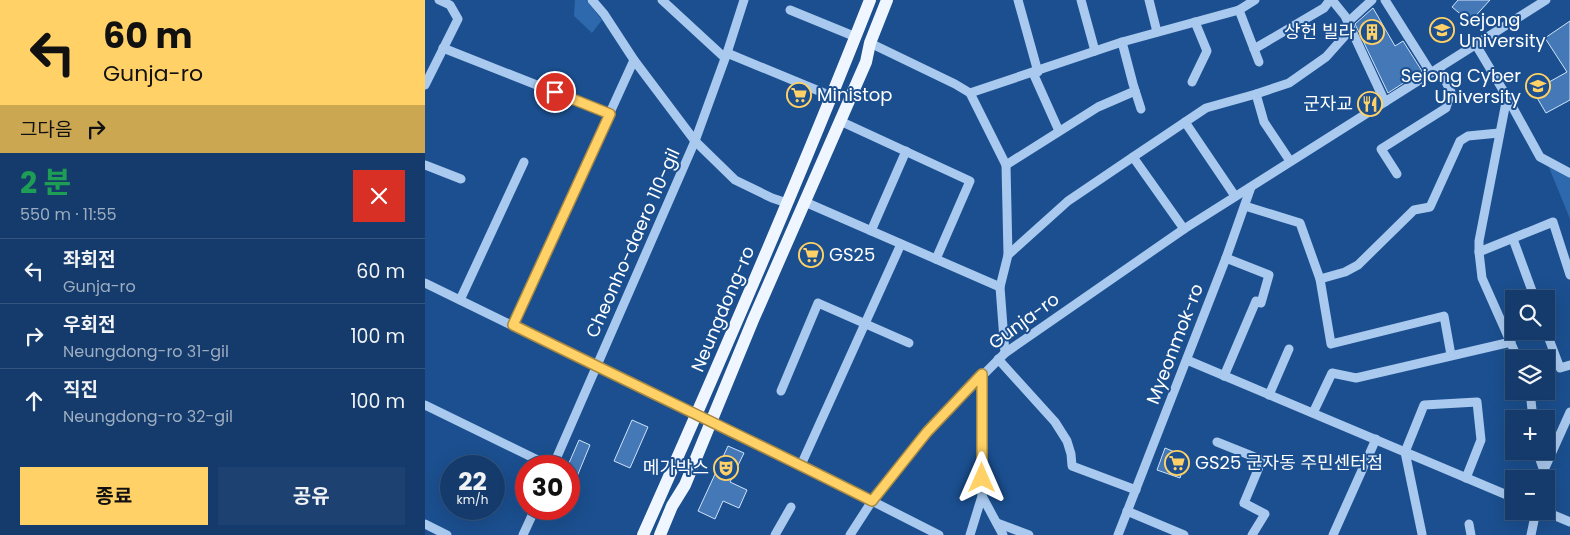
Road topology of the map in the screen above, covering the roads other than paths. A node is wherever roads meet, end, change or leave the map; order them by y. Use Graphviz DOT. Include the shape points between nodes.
graph roads {
  1 [pos="439,0"];
  2 [pos="592,0"];
  3 [pos="662,0"];
  4 [pos="744,0"];
  5 [pos="870,0"];
  6 [pos="887,0"];
  7 [pos="1017,0"];
  8 [pos="1081,0"];
  9 [pos="1149,0"];
  10 [pos="1255,0"];
  11 [pos="1331,0"];
  12 [pos="1372,0"];
  13 [pos="1385,0"];
  14 [pos="1546,0"];
  15 [pos="790,10"];
  16 [pos="1239,10"];
  17 [pos="1195,22"];
  18 [pos="1350,26"];
  19 [pos="1157,32"];
  20 [pos="855,37"];
  21 [pos="1122,42"];
  22 [pos="870,43"];
  23 [pos="1476,45"];
  24 [pos="443,48"];
  25 [pos="1254,49"];
  26 [pos="1095,51"];
  27 [pos="726,55"];
  28 [pos="634,60"];
  29 [pos="1259,62"];
  30 [pos="1435,71"];
  31 [pos="1035,72"];
  32 [pos="1192,82"];
  33 [pos="425,86"];
  34 [pos="1135,91"];
  35 [pos="970,94"];
  36 [pos="1256,94"];
  37 [pos="831,96"];
  38 [pos="1507,97"];
  39 [pos="1385,102"];
  40 [pos="1141,109"];
  41 [pos="610,114"];
  42 [pos="840,122"];
  43 [pos="1185,122"];
  44 [pos="1059,132"];
  45 [pos="1499,133"];
  46 [pos="695,141"];
  47 [pos="906,151"];
  48 [pos="1133,156"];
  49 [pos="1290,161"];
  50 [pos="524,162"];
  51 [pos="425,164"];
  52 [pos="1006,165"];
  53 [pos="1570,173"];
  54 [pos="1397,174"];
  55 [pos="461,179"];
  56 [pos="1251,187"];
  57 [pos="1235,196"];
  58 [pos="805,202"];
  59 [pos="787,203"];
  60 [pos="1245,206"];
  61 [pos="1184,229"];
  62 [pos="871,231"];
  63 [pos="1513,239"];
  64 [pos="901,244"];
  65 [pos="1479,252"];
  66 [pos="1008,255"];
  67 [pos="1226,258"];
  68 [pos="936,259"];
  69 [pos="1570,275"];
  70 [pos="1320,279"];
  71 [pos="425,282"];
  72 [pos="1000,287"];
  73 [pos="1532,290"];
  74 [pos="460,300"];
  75 [pos="864,324"];
  76 [pos="513,325"];
  77 [pos="1549,340"];
  78 [pos="1511,342"];
  79 [pos="909,343"];
  80 [pos="1289,349"];
  81 [pos="1514,350"];
  82 [pos="1451,355"];
  83 [pos="1001,356"];
  84 [pos="1187,360"];
  85 [pos="1570,365"];
  86 [pos="597,366"];
  87 [pos="982,374"];
  88 [pos="1224,376"];
  89 [pos="781,391"];
  90 [pos="1269,395"];
  91 [pos="425,405"];
  92 [pos="1570,412"];
  93 [pos="1313,413"];
  94 [pos="697,415"];
  95 [pos="711,422"];
  96 [pos="1376,439"];
  97 [pos="1217,442"];
  98 [pos="1405,452"];
  99 [pos="529,455"];
  100 [pos="557,455"];
  101 [pos="801,465"];
  102 [pos="1544,470"];
  103 [pos="1466,478"];
  104 [pos="1136,490"];
  105 [pos="1505,494"];
  106 [pos="982,496"];
  107 [pos="872,501"];
  108 [pos="791,507"];
  109 [pos="1127,511"];
  110 [pos="1555,516"];
  111 [pos="530,520"];
  112 [pos="1534,520"];
  113 [pos="1570,522"];
  114 [pos="997,523"];
  115 [pos="1469,524"];
  116 [pos="430,529"];
  117 [pos="1423,534"];
  118 [pos="447,535"];
  119 [pos="523,535"];
  120 [pos="643,535"];
  121 [pos="660,535"];
  122 [pos="775,535"];
  123 [pos="850,535"];
  124 [pos="939,535"];
  125 [pos="970,535"];
  126 [pos="1003,535"];
  127 [pos="1029,535"];
  128 [pos="1118,535"];
  129 [pos="1185,535"];
  130 [pos="1252,535"];
  131 [pos="1333,535"];
  132 [pos="1471,535"];
  133 [pos="1531,535"];
  1 -- 24 [label="street" via="450,5 458,19"];
  2 -- 28 [label="street"];
  3 -- 27 [label="street"];
  4 -- 27 [label="street, Cheonho-daero 110-gil"];
  5 -- 20 [label="main road, Neungdong-ro"];
  6 -- 22 [label="main road, Neungdong-ro"];
  7 -- 31 [label="street"];
  8 -- 26 [label="street"];
  9 -- 19 [label="street"];
  10 -- 16 [label="street"];
  11 -- 18 [label="street"];
  11 -- 25 [label="street" via="1324,8"];
  12 -- 18 [label="street"];
  13 -- 30 [label="street"];
  14 -- 23 [label="street, Gunja-ro"];
  15 -- 20 [label="street"];
  16 -- 17 [label="street"];
  16 -- 25 [label="street"];
  17 -- 19 [label="street"];
  17 -- 32 [label="street" via="1207,51"];
  18 -- 36 [label="street" via="1325,57 1289,82"];
  18 -- 39 [label="street"];
  19 -- 21 [label="street"];
  20 -- 37 [label="main road, Neungdong-ro"];
  21 -- 26 [label="street"];
  21 -- 34 [label="street"];
  22 -- 35 [label="street"];
  22 -- 42 [label="main road, Neungdong-ro"];
  23 -- 30 [label="street, Gunja-ro"];
  23 -- 38 [label="street"];
  24 -- 33 [label="street"];
  24 -- 41 [label="street"];
  25 -- 29 [label="street"];
  26 -- 31 [label="street"];
  27 -- 37 [label="street"];
  27 -- 46 [label="street, Cheonho-daero 110-gil"];
  28 -- 41 [label="street"];
  28 -- 46 [label="street"];
  30 -- 39 [label="street, Gunja-ro"];
  30 -- 54 [label="street" via="1451,92 1446,108 1381,150"];
  31 -- 35 [label="street"];
  31 -- 44 [label="street"];
  34 -- 40 [label="street"];
  34 -- 44 [label="street" via="1098,107"];
  35 -- 52 [label="street"];
  36 -- 43 [label="street" via="1207,108"];
  36 -- 49 [label="street" via="1264,122"];
  37 -- 59 [label="main road, Neungdong-ro"];
  38 -- 45 [label="street"];
  38 -- 53 [label="street" via="1540,157"];
  39 -- 49 [label="street, Gunja-ro"];
  41 -- 76 [label="street"];
  42 -- 47 [label="street"];
  42 -- 58 [label="main road, Neungdong-ro"];
  43 -- 48 [label="street"];
  43 -- 57 [label="street"];
  44 -- 52 [label="street"];
  45 -- 65 [label="street"];
  45 -- 70 [label="street" via="1468,136 1459,141 1430,207 1414,210 1358,264 1345,272"];
  46 -- 59 [label="street" via="735,180"];
  46 -- 86 [label="street, Cheonho-daero 110-gil"];
  47 -- 62 [label="street"];
  47 -- 68 [label="street" via="970,181"];
  48 -- 61 [label="street"];
  48 -- 66 [label="street" via="1068,201"];
  49 -- 56 [label="street, Gunja-ro"];
  50 -- 74 [label="street"];
  51 -- 55 [label="street"];
  52 -- 66 [label="street"];
  56 -- 57 [label="street, Gunja-ro"];
  56 -- 60 [label="street, Myeonmok-ro"];
  57 -- 61 [label="street, Gunja-ro"];
  58 -- 62 [label="street"];
  58 -- 95 [label="main road, Neungdong-ro"];
  59 -- 94 [label="main road, Neungdong-ro"];
  60 -- 67 [label="street, Myeonmok-ro"];
  60 -- 70 [label="street" via="1300,223"];
  61 -- 83 [label="street, Gunja-ro"];
  62 -- 64 [label="street"];
  63 -- 65 [label="street"];
  63 -- 69 [label="street" via="1553,222"];
  63 -- 73 [label="street"];
  64 -- 68 [label="street"];
  64 -- 75 [label="street"];
  65 -- 78 [label="street" via="1482,278"];
  66 -- 72 [label="street"];
  67 -- 84 [label="street, Myeonmok-ro"];
  67 -- 88 [label="street" via="1269,274 1261,303 1255,301"];
  68 -- 72 [label="street"];
  70 -- 82 [label="street" via="1331,344 1444,316"];
  71 -- 74 [label="street"];
  72 -- 83 [label="street"];
  74 -- 76 [label="street"];
  75 -- 79 [label="street"];
  75 -- 89 [label="street" via="818,304"];
  75 -- 101 [label="street"];
  76 -- 86 [label="street"];
  77 -- 85 [label="street" via="1560,368"];
  78 -- 81 [label="street"];
  78 -- 82 [label="street"];
  80 -- 90 [label="street"];
  82 -- 93 [label="street" via="1356,378 1332,373"];
  83 -- 87 [label="street, Gunja-ro"];
  83 -- 104 [label="street" via="1055,422 1067,442 1072,466"];
  84 -- 88 [label="street"];
  84 -- 104 [label="street, Myeonmok-ro"];
  86 -- 94 [label="street"];
  86 -- 100 [label="street, Cheonho-daero 110-gil"];
  87 -- 106 [label="street"];
  87 -- 107 [label="street, Gunja-ro" via="927,432"];
  88 -- 90 [label="street"];
  90 -- 93 [label="street"];
  91 -- 99 [label="street"];
  92 -- 102 [label="street"];
  93 -- 96 [label="street"];
  94 -- 95 [label="main road"];
  94 -- 120 [label="main road, Neungdong-ro"];
  95 -- 101 [label="street"];
  95 -- 121 [label="main road, Neungdong-ro"];
  96 -- 98 [label="street"];
  96 -- 131 [label="street"];
  97 -- 130 [label="street" via="1262,460 1245,503 1265,514"];
  98 -- 103 [label="street"];
  98 -- 103 [label="street" via="1424,405 1477,402 1481,440"];
  98 -- 117 [label="street"];
  101 -- 107 [label="street"];
  103 -- 105 [label="street"];
  104 -- 109 [label="street, Myeonmok-ro"];
  106 -- 114 [label="street"];
  106 -- 125 [label="street"];
  107 -- 123 [label="street, Gunja-ro"];
  107 -- 124 [label="street"];
  108 -- 122 [label="street"];
  109 -- 128 [label="street, Myeonmok-ro"];
  109 -- 129 [label="street"];
  110 -- 113 [label="street"];
  111 -- 119 [label="street"];
  112 -- 133 [label="street"];
  114 -- 126 [label="street"];
  114 -- 127 [label="street"];
  115 -- 132 [label="street"];
  116 -- 118 [label="street"];
}
